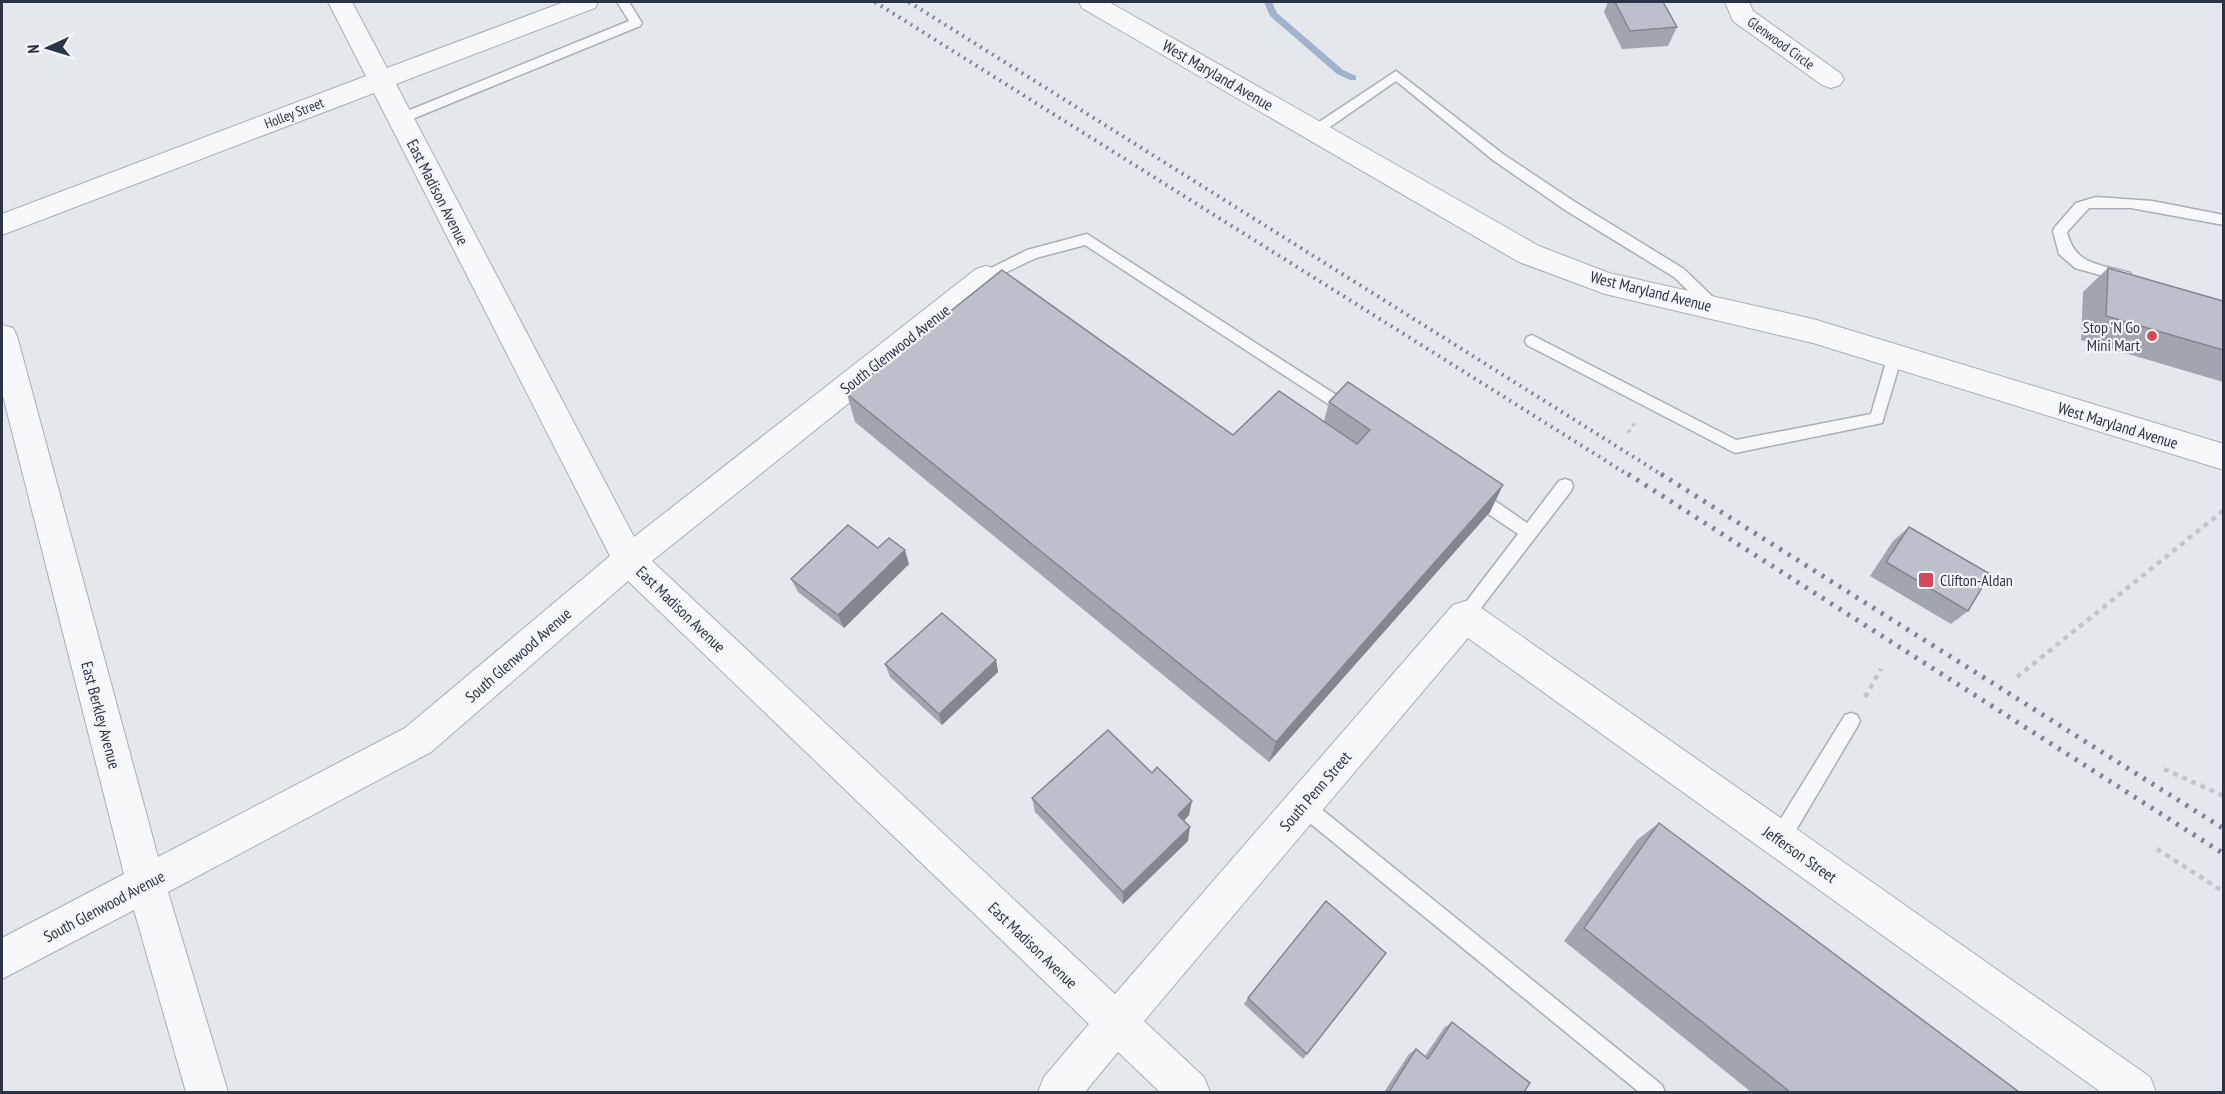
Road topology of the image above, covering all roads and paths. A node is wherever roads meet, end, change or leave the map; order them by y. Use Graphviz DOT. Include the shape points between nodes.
graph roads {
  1 [pos="340,2"];
  2 [pos="586,2"];
  3 [pos="623,2"];
  4 [pos="1091,2"];
  5 [pos="1737,2"];
  6 [pos="1831,79"];
  7 [pos="381,80"];
  8 [pos="400,120"];
  9 [pos="1315,131"];
  10 [pos="2223,220"];
  11 [pos="2,225"];
  12 [pos="986,277"];
  13 [pos="2135,280"];
  14 [pos="1714,307"];
  15 [pos="2,336"];
  16 [pos="1532,341"];
  17 [pos="1894,356"];
  18 [pos="1367,423"];
  19 [pos="2223,457"];
  20 [pos="1565,486"];
  21 [pos="1463,488"];
  22 [pos="2223,510"];
  23 [pos="1529,533"];
  24 [pos="629,560"];
  25 [pos="1465,616"];
  26 [pos="2018,677"];
  27 [pos="1851,721"];
  28 [pos="2164,769"];
  29 [pos="2223,796"];
  30 [pos="1302,805"];
  31 [pos="1779,840"];
  32 [pos="2157,849"];
  33 [pos="146,884"];
  34 [pos="2223,892"];
  35 [pos="2,959"];
  36 [pos="1115,1023"];
  37 [pos="207,1092"];
  38 [pos="1059,1092"];
  39 [pos="1189,1092"];
  40 [pos="1655,1092"];
  41 [pos="2135,1092"];
  1 -- 7 [label="street, East Madison Avenue"];
  2 -- 7 [label="street, Holley Street"];
  3 -- 8 [label="lane" via="636,23"];
  4 -- 9 [label="street, West Maryland Avenue"];
  5 -- 6 [label="street, Glenwood Circle" via="1742,15"];
  7 -- 8 [label="street, East Madison Avenue"];
  7 -- 11 [label="street, Holley Street"];
  8 -- 24 [label="street, East Madison Avenue"];
  9 -- 14 [label="street, West Maryland Avenue" via="1529,254 1605,283"];
  9 -- 14 [label="lane" via="1396,75 1498,157 1679,273"];
  10 -- 13 [label="lane" via="2110,202 2087,203 2060,231 2064,250 2080,264"];
  12 -- 18 [label="lane" via="1032,254 1087,238"];
  12 -- 24 [label="street, South Glenwood Avenue"];
  14 -- 17 [label="street, West Maryland Avenue"];
  15 -- 33 [label="street, East Berkley Avenue"];
  16 -- 17 [label="lane" via="1735,447 1877,419"];
  17 -- 19 [label="street, West Maryland Avenue"];
  20 -- 23 [label="lane, South Penn Street"];
  21 -- 23 [label="lane"];
  22 -- 26 [label="path"];
  23 -- 25 [label="lane, South Penn Street"];
  24 -- 33 [label="street, South Glenwood Avenue" via="418,741"];
  24 -- 36 [label="street, East Madison Avenue"];
  25 -- 30 [label="street, South Penn Street"];
  25 -- 31 [label="street, Jefferson Street"];
  27 -- 31 [label="lane"];
  28 -- 29 [label="path"];
  30 -- 36 [label="street, South Penn Street"];
  30 -- 40 [label="lane"];
  31 -- 41 [label="street, Jefferson Street"];
  32 -- 34 [label="path"];
  33 -- 35 [label="street, South Glenwood Avenue"];
  33 -- 37 [label="street, East Berkley Avenue"];
  36 -- 38 [label="street, South Penn Street"];
  36 -- 39 [label="street, East Madison Avenue"];
}
